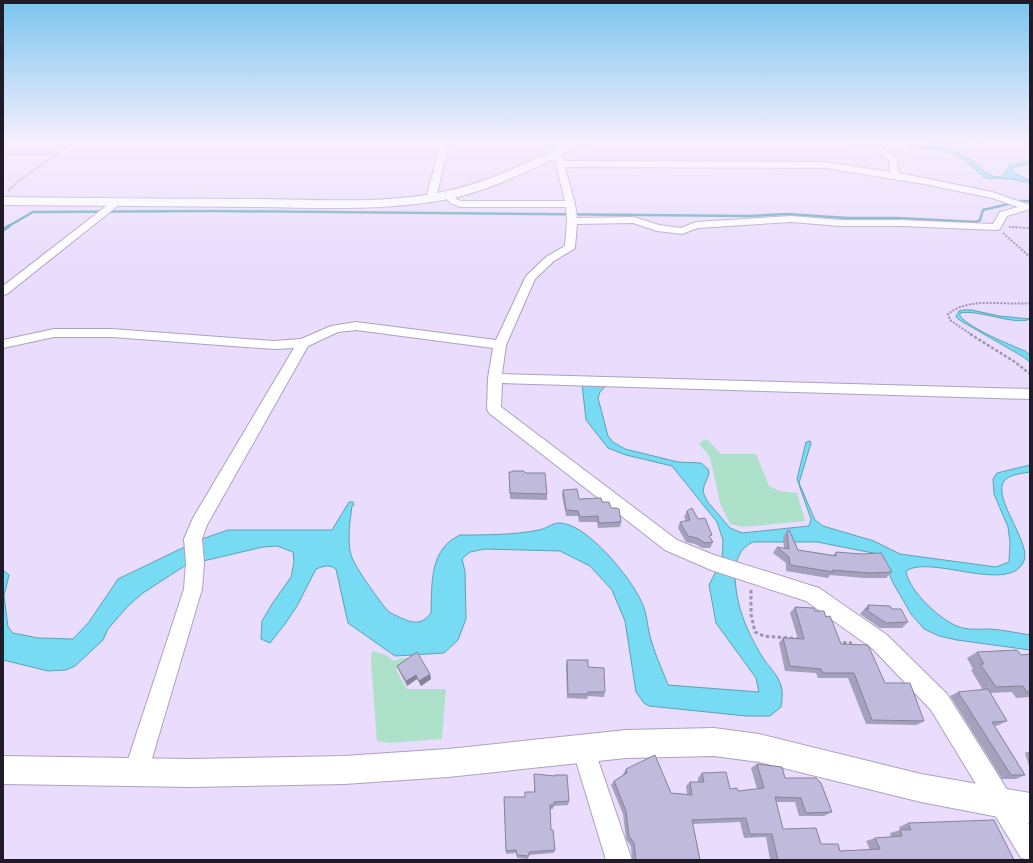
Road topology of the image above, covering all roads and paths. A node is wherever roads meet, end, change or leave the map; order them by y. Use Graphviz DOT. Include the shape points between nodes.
graph roads {
  1 [pos="18,182"];
  2 [pos="435,182"];
  3 [pos="485,182"];
  4 [pos="565,182"];
  5 [pos="933,182"];
  6 [pos="449,195"];
  7 [pos="5,196"];
  8 [pos="431,198"];
  9 [pos="117,202"];
  10 [pos="570,204"];
  11 [pos="1028,207"];
  12 [pos="572,221"];
  13 [pos="997,226"];
  14 [pos="1030,228"];
  15 [pos="1030,257"];
  16 [pos="3,292"];
  17 [pos="1030,303"];
  18 [pos="302,343"];
  19 [pos="3,344"];
  20 [pos="500,345"];
  21 [pos="1030,374"];
  22 [pos="495,378"];
  23 [pos="1030,394"];
  24 [pos="748,574"];
  25 [pos="809,639"];
  26 [pos="831,641"];
  27 [pos="854,643"];
  28 [pos="583,748"];
  29 [pos="3,770"];
  30 [pos="136,772"];
  31 [pos="1003,803"];
  32 [pos="1030,808"];
  33 [pos="1030,849"];
  34 [pos="619,860"];
  1 -- 7 [label="path"];
  2 -- 8 [label="street"];
  3 -- 6 [label="main road"];
  4 -- 10 [label="street"];
  5 -- 11 [label="street" via="1009,199"];
  6 -- 8 [label="main road"];
  6 -- 10 [label="street" via="453,201 460,204"];
  7 -- 9 [label="main road"];
  8 -- 9 [label="main road" via="405,202 345,204"];
  9 -- 16 [label="street"];
  10 -- 12 [label="street"];
  11 -- 13 [label="street" via="1003,214"];
  12 -- 13 [label="street" via="634,220 658,228 682,231 696,225 791,219 841,223"];
  12 -- 20 [label="street" via="570,247 550,259 530,278"];
  13 -- 14 [label="path"];
  13 -- 15 [label="path"];
  17 -- 21 [label="path" via="961,305 948,314 950,320"];
  18 -- 19 [label="street" via="274,346 177,337 54,333"];
  18 -- 20 [label="street" via="335,329 356,326"];
  18 -- 30 [label="street" via="199,523 193,539 193,590"];
  20 -- 22 [label="street"];
  22 -- 23 [label="street"];
  22 -- 24 [label="street" via="494,409 671,545"];
  24 -- 25 [label="path" via="755,632 764,636"];
  24 -- 31 [label="street" via="812,594 880,642 939,702"];
  26 -- 27 [label="path"];
  28 -- 30 [label="street" via="344,770"];
  28 -- 31 [label="street" via="626,744 714,742 759,748 921,788"];
  28 -- 34 [label="street"];
  29 -- 30 [label="street"];
  31 -- 32 [label="street"];
  31 -- 33 [label="street"];
}
